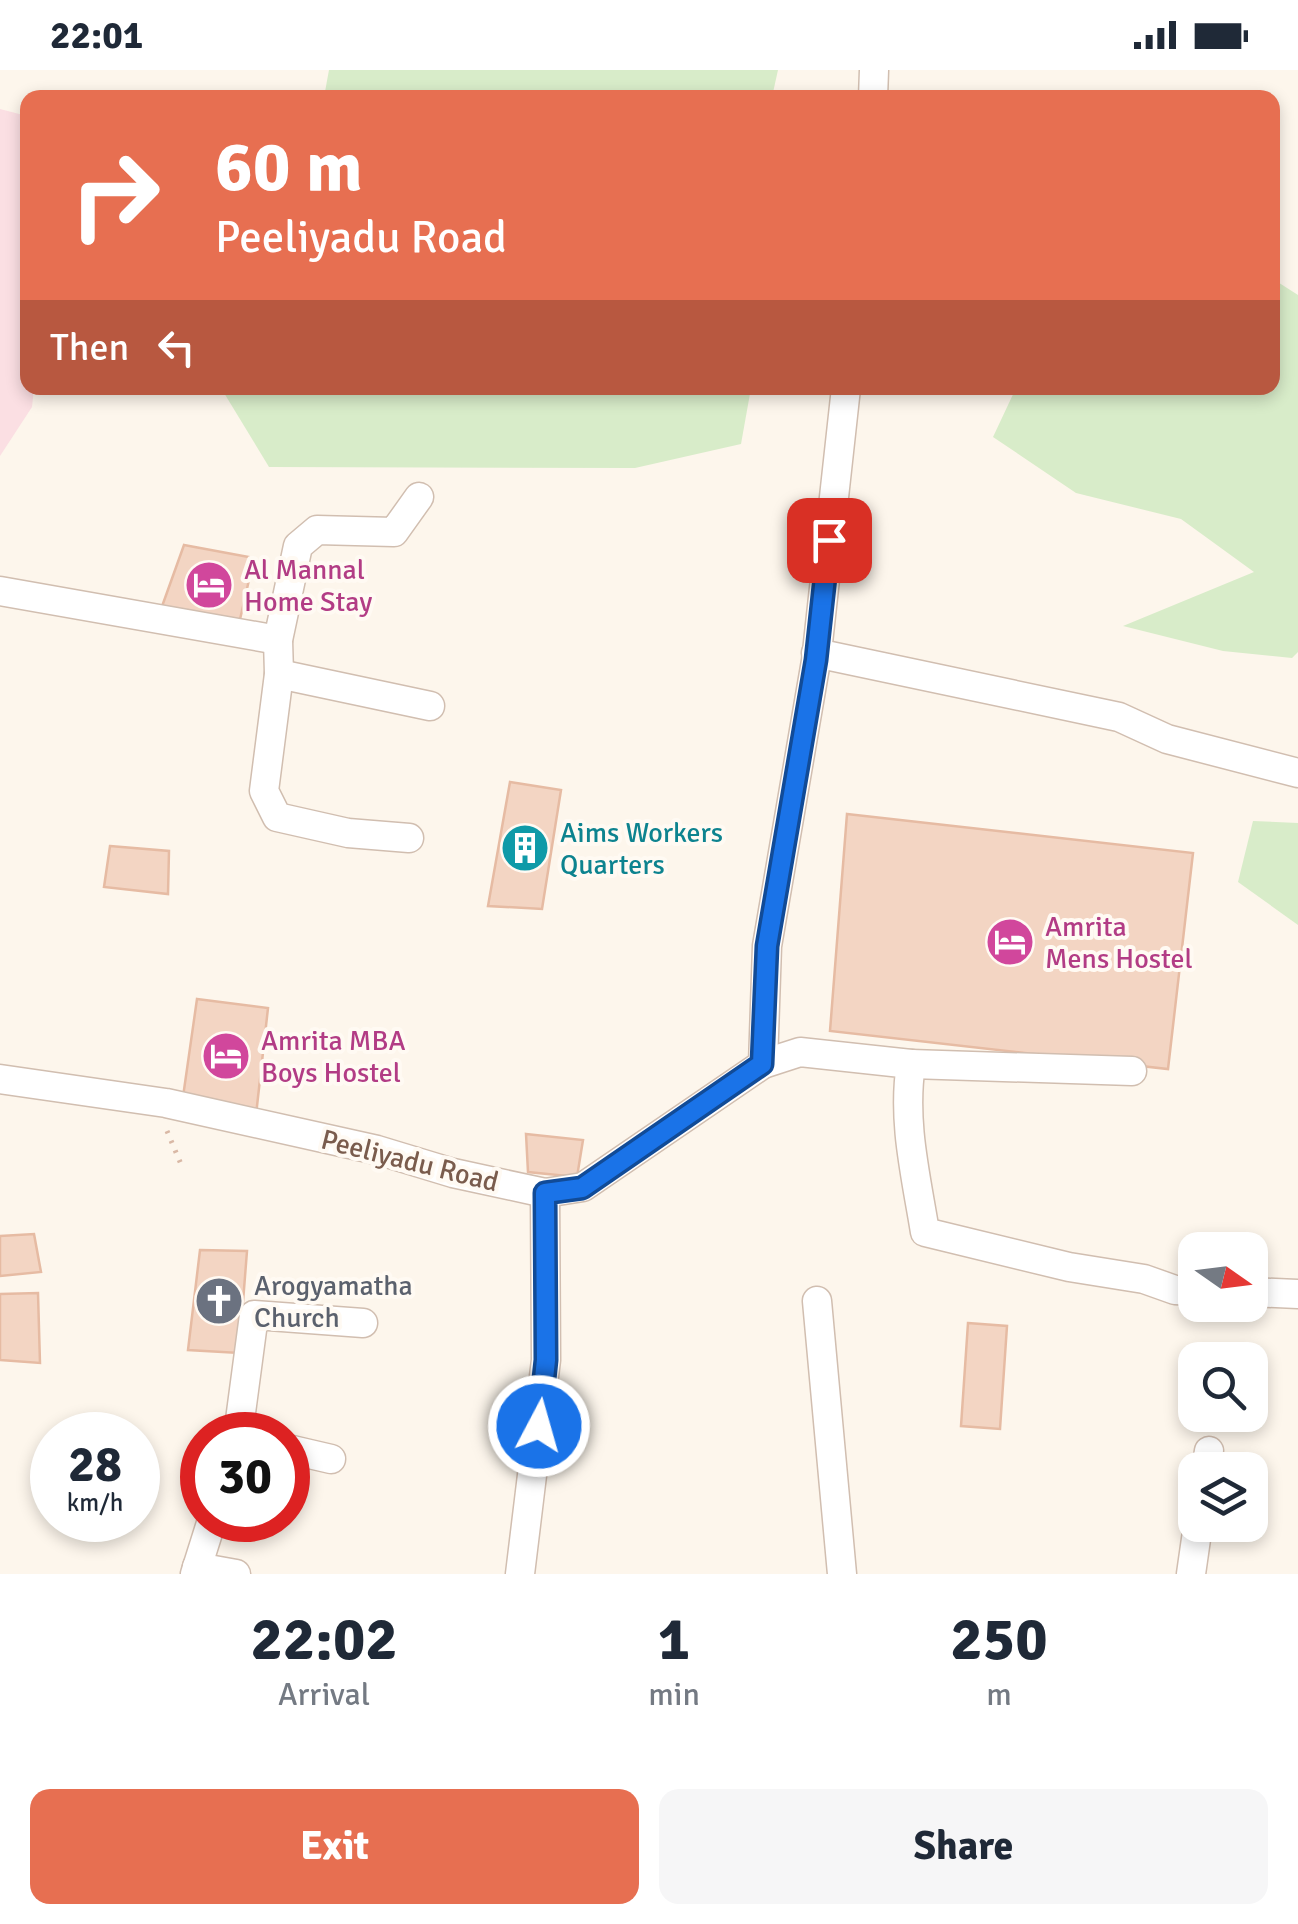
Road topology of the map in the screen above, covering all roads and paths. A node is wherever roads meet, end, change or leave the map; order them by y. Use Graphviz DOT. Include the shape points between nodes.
graph roads {
  1 [pos="845,395"];
  2 [pos="419,497"];
  3 [pos="0,591"];
  4 [pos="278,640"];
  5 [pos="816,653"];
  6 [pos="278,674"];
  7 [pos="430,706"];
  8 [pos="1298,773"];
  9 [pos="410,838"];
  10 [pos="762,1064"];
  11 [pos="912,1064"];
  12 [pos="1132,1071"];
  13 [pos="0,1079"];
  14 [pos="162,1102"];
  15 [pos="183,1169"];
  16 [pos="545,1193"];
  17 [pos="1178,1290"];
  18 [pos="1268,1293"];
  19 [pos="1298,1294"];
  20 [pos="817,1302"];
  21 [pos="363,1323"];
  22 [pos="241,1412"];
  23 [pos="310,1454"];
  24 [pos="331,1459"];
  25 [pos="205,1542"];
  26 [pos="1195,1542"];
  27 [pos="196,1570"];
  28 [pos="236,1574"];
  29 [pos="520,1574"];
  30 [pos="842,1574"];
  31 [pos="1190,1574"];
  1 -- 5 [label="street"];
  2 -- 4 [label="street" via="394,532 307,534 298,546"];
  3 -- 4 [label="street"];
  4 -- 6 [label="street"];
  5 -- 8 [label="street" via="1119,717 1167,740"];
  5 -- 10 [label="street" via="767,946"];
  6 -- 7 [label="street"];
  6 -- 9 [label="street" via="264,791 276,818"];
  10 -- 11 [label="street" via="800,1052"];
  10 -- 16 [label="street, Peeliyadu Road" via="582,1188"];
  11 -- 12 [label="street"];
  11 -- 17 [label="street" via="906,1101 925,1232"];
  13 -- 14 [label="street, Peeliyadu Road"];
  14 -- 15 [label="path" via="168,1138"];
  14 -- 16 [label="street, Peeliyadu Road"];
  16 -- 29 [label="street" via="546,1360"];
  18 -- 19 [label="street"];
  20 -- 30 [label="street"];
  21 -- 22 [label="street" via="254,1315"];
  23 -- 24 [label="street"];
  25 -- 27 [label="street"];
  26 -- 31 [label="street"];
  27 -- 28 [label="street"];
}
